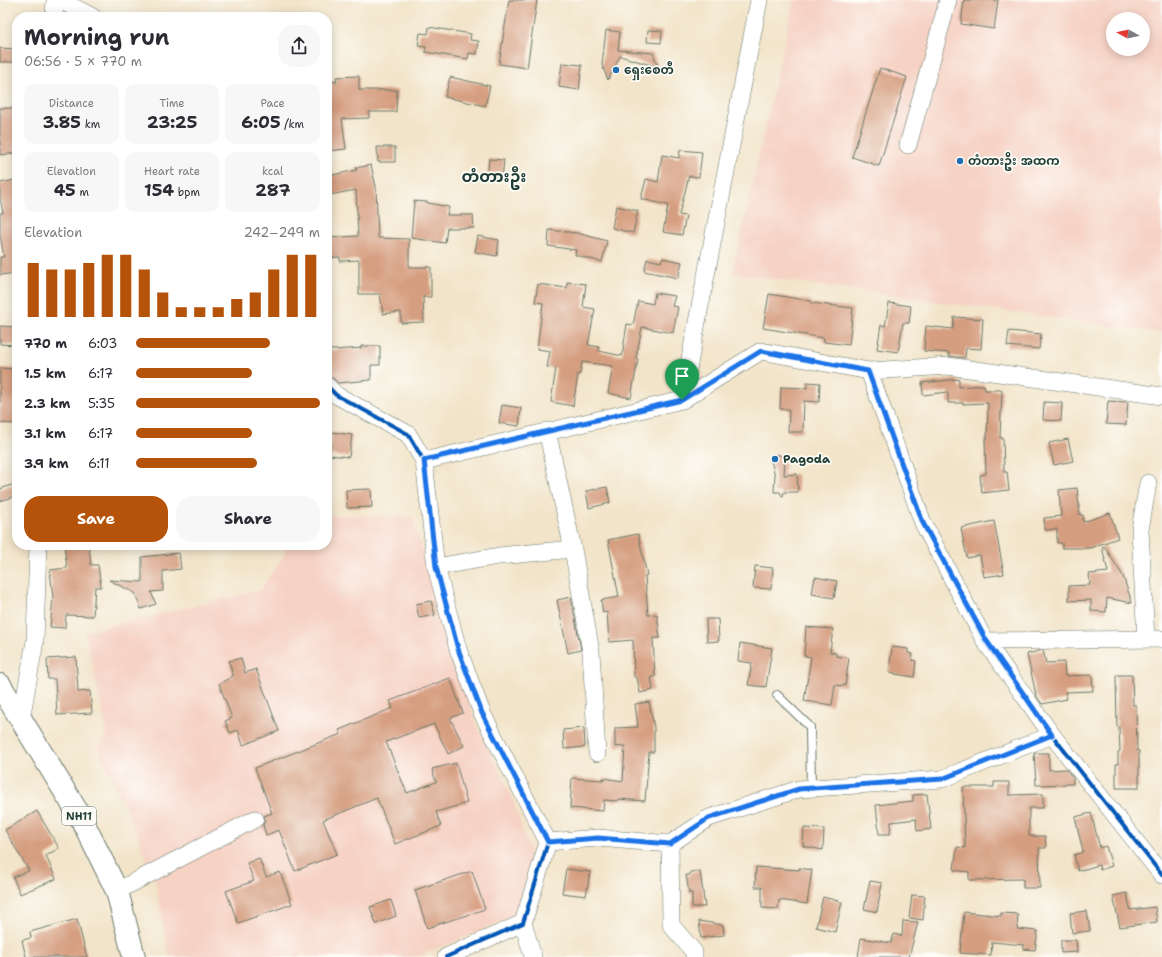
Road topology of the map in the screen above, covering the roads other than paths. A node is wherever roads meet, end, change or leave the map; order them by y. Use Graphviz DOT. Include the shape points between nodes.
graph roads {
  1 [pos="55,0"];
  2 [pos="60,0"];
  3 [pos="759,0"];
  4 [pos="948,0"];
  5 [pos="54,12"];
  6 [pos="83,12"];
  7 [pos="908,145"];
  8 [pos="868,371"];
  9 [pos="332,391"];
  10 [pos="1162,396"];
  11 [pos="682,400"];
  12 [pos="546,431"];
  13 [pos="424,460"];
  14 [pos="1148,483"];
  15 [pos="573,549"];
  16 [pos="38,550"];
  17 [pos="436,567"];
  18 [pos="1154,639"];
  19 [pos="986,640"];
  20 [pos="0,685"];
  21 [pos="778,695"];
  22 [pos="21,720"];
  23 [pos="1052,735"];
  24 [pos="597,753"];
  25 [pos="811,788"];
  26 [pos="255,819"];
  27 [pos="548,842"];
  28 [pos="670,844"];
  29 [pos="1162,875"];
  30 [pos="117,891"];
  31 [pos="523,923"];
  32 [pos="134,957"];
  33 [pos="446,957"];
  34 [pos="533,957"];
  35 [pos="694,957"];
  1 -- 5 [label="street"];
  2 -- 6 [label="street"];
  3 -- 11 [label="street"];
  4 -- 7 [label="street"];
  8 -- 10 [label="street" via="948,366"];
  8 -- 11 [label="street" via="761,351"];
  8 -- 19 [label="street" via="923,523"];
  9 -- 13 [label="street" via="408,434"];
  11 -- 12 [label="street"];
  12 -- 13 [label="street"];
  12 -- 15 [label="street"];
  13 -- 17 [label="street"];
  14 -- 18 [label="street" via="1140,530"];
  15 -- 17 [label="street" via="499,556"];
  15 -- 24 [label="street" via="592,652"];
  16 -- 22 [label="street" via="35,641"];
  17 -- 27 [label="street" via="458,649 482,713"];
  18 -- 19 [label="street"];
  19 -- 23 [label="street"];
  20 -- 22 [label="highway, NH11"];
  21 -- 25 [label="lane" via="810,727"];
  22 -- 30 [label="highway, NH11" via="81,818"];
  23 -- 25 [label="street" via="942,779"];
  23 -- 29 [label="street"];
  25 -- 28 [label="street" via="799,789 709,818"];
  26 -- 30 [label="street"];
  27 -- 28 [label="street" via="598,838"];
  27 -- 31 [label="street"];
  28 -- 35 [label="street" via="671,925 694,952"];
  30 -- 32 [label="highway, NH11"];
  31 -- 33 [label="street"];
  31 -- 34 [label="street"];
}
